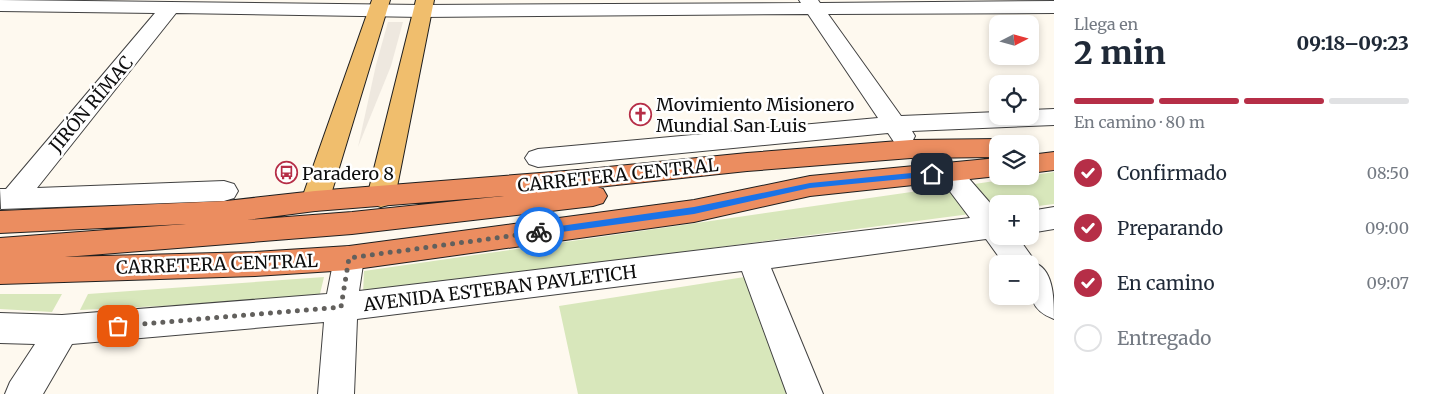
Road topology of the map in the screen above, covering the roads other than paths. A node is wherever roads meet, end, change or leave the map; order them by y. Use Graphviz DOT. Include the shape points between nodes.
graph roads {
  1 [pos="810,4"];
  2 [pos="0,5"];
  3 [pos="379,5"];
  4 [pos="424,6"];
  5 [pos="630,6"];
  6 [pos="1054,7"];
  7 [pos="169,9"];
  8 [pos="1054,117"];
  9 [pos="895,124"];
  10 [pos="989,148"];
  11 [pos="1039,148"];
  12 [pos="1054,148"];
  13 [pos="911,149"];
  14 [pos="538,158"];
  15 [pos="1054,161"];
  16 [pos="1039,163"];
  17 [pos="989,168"];
  18 [pos="949,173"];
  19 [pos="810,186"];
  20 [pos="224,191"];
  21 [pos="381,197"];
  22 [pos="315,201"];
  23 [pos="4,206"];
  24 [pos="1054,218"];
  25 [pos="989,220"];
  26 [pos="1039,220"];
  27 [pos="352,223"];
  28 [pos="989,231"];
  29 [pos="0,250"];
  30 [pos="349,258"];
  31 [pos="752,258"];
  32 [pos="0,271"];
  33 [pos="1039,285"];
  34 [pos="1054,304"];
  35 [pos="341,307"];
  36 [pos="0,328"];
  37 [pos="62,330"];
  38 [pos="23,394"];
  39 [pos="336,394"];
  40 [pos="805,394"];
  1 -- 5 [label="street"];
  1 -- 6 [label="street"];
  1 -- 9 [label="street"];
  2 -- 7 [label="street"];
  3 -- 4 [label="street"];
  3 -- 7 [label="street"];
  3 -- 22 [label="main road"];
  4 -- 5 [label="street"];
  4 -- 21 [label="main road"];
  7 -- 23 [label="street, JIRÓN RÍMAC"];
  8 -- 9 [label="street"];
  9 -- 13 [label="street"];
  9 -- 14 [label="street"];
  10 -- 13 [label="highway, CARRETERA CENTRAL"];
  11 -- 12 [label="highway"];
  13 -- 21 [label="highway, CARRETERA CENTRAL"];
  15 -- 16 [label="highway"];
  17 -- 18 [label="highway, CARRETERA CENTRAL"];
  18 -- 19 [label="highway, CARRETERA CENTRAL"];
  18 -- 25 [label="street"];
  19 -- 27 [label="highway" via="732,179"];
  19 -- 30 [label="highway, CARRETERA CENTRAL" via="694,210"];
  20 -- 23 [label="street"];
  21 -- 22 [label="highway, CARRETERA CENTRAL"];
  21 -- 27 [label="highway"];
  22 -- 23 [label="highway, CARRETERA CENTRAL" via="226,212"];
  22 -- 27 [label="highway"];
  24 -- 26 [label="street"];
  27 -- 29 [label="highway"];
  28 -- 31 [label="street, AVENIDA ESTEBAN PAVLETICH"];
  30 -- 32 [label="highway, CARRETERA CENTRAL"];
  30 -- 35 [label="street"];
  31 -- 35 [label="street, AVENIDA ESTEBAN PAVLETICH"];
  31 -- 40 [label="street"];
  33 -- 34 [label="street"];
  35 -- 37 [label="street, AVENIDA ESTEBAN PAVLETICH"];
  35 -- 39 [label="street"];
  36 -- 37 [label="street, AVENIDA ESTEBAN PAVLETICH"];
  37 -- 38 [label="street"];
}
